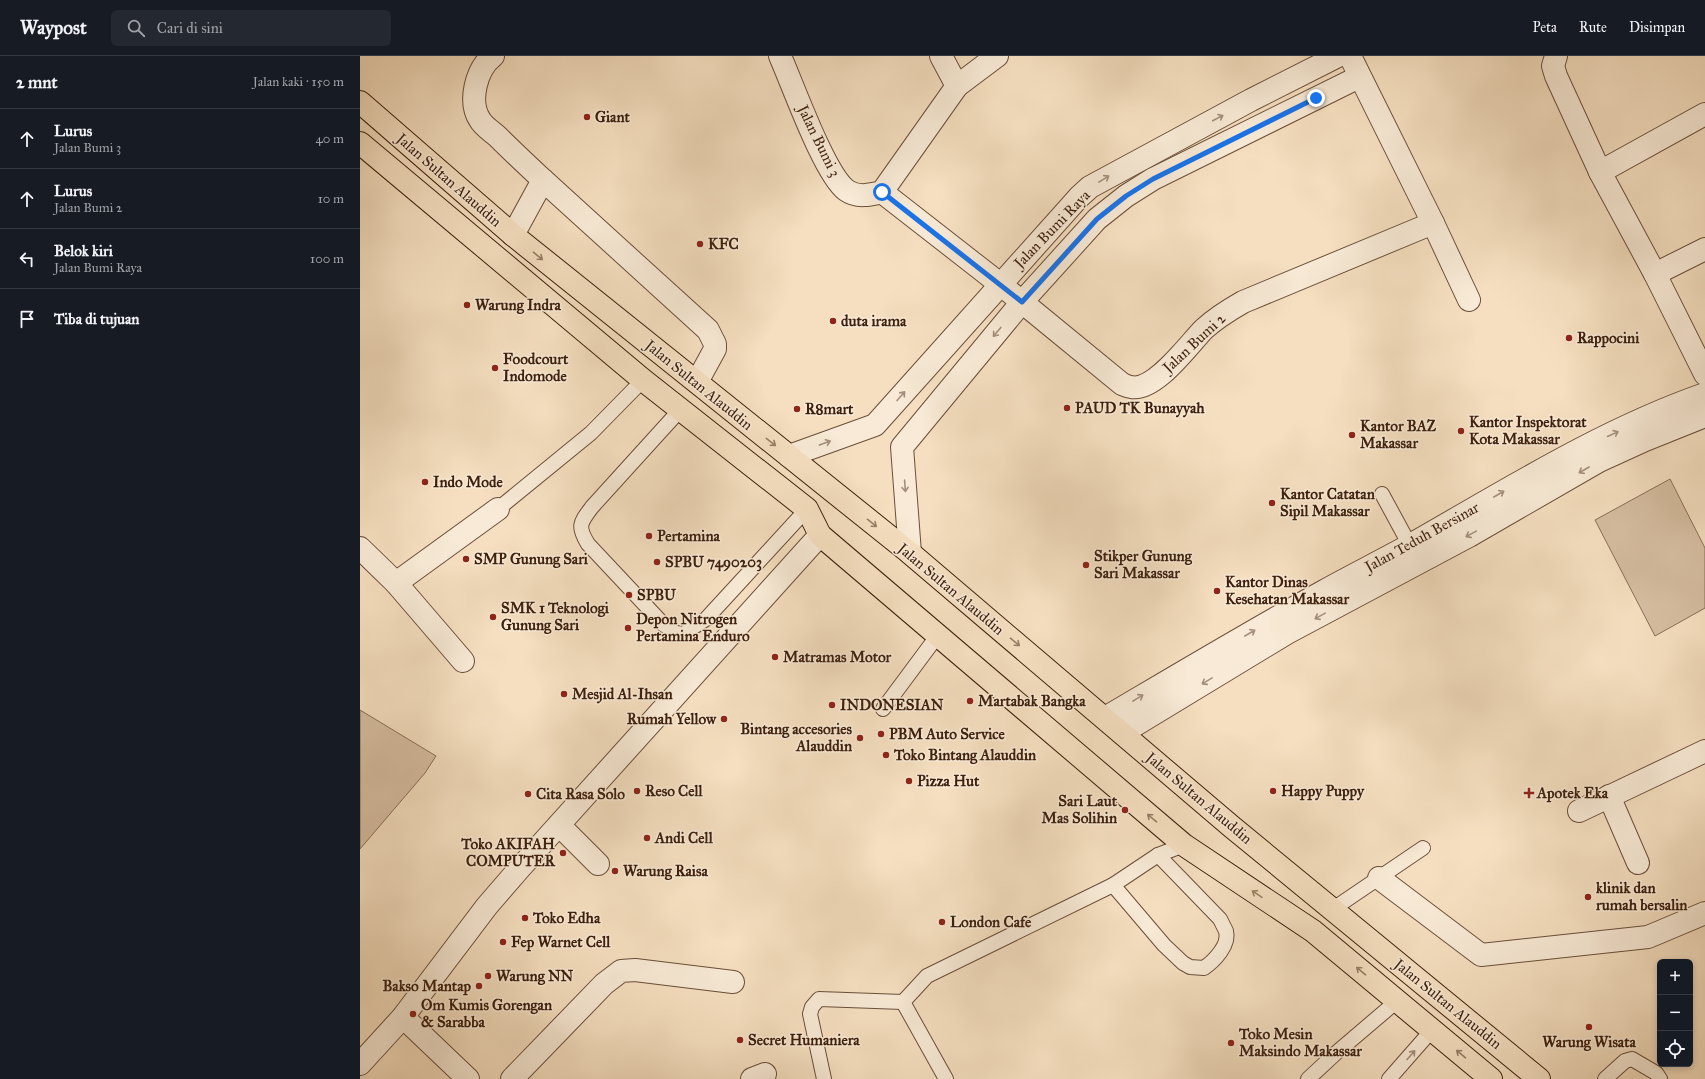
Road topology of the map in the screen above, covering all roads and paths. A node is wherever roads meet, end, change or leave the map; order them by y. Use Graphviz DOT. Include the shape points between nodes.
graph roads {
  1 [pos="493,56"];
  2 [pos="780,56"];
  3 [pos="941,56"];
  4 [pos="997,56"];
  5 [pos="1338,56"];
  6 [pos="1350,56"];
  7 [pos="1556,56"];
  8 [pos="1359,77"];
  9 [pos="957,86"];
  10 [pos="360,102"];
  11 [pos="1705,114"];
  12 [pos="360,143"];
  13 [pos="1600,172"];
  14 [pos="543,180"];
  15 [pos="882,192"];
  16 [pos="1433,223"];
  17 [pos="513,235"];
  18 [pos="1705,249"];
  19 [pos="1655,274"];
  20 [pos="1000,284"];
  21 [pos="1469,300"];
  22 [pos="1022,302"];
  23 [pos="1705,374"];
  24 [pos="643,380"];
  25 [pos="697,382"];
  26 [pos="1705,394"];
  27 [pos="680,410"];
  28 [pos="1705,416"];
  29 [pos="875,426"];
  30 [pos="902,447"];
  31 [pos="788,456"];
  32 [pos="1382,494"];
  33 [pos="498,509"];
  34 [pos="807,509"];
  35 [pos="820,534"];
  36 [pos="360,548"];
  37 [pos="910,553"];
  38 [pos="1414,554"];
  39 [pos="396,583"];
  40 [pos="1283,625"];
  41 [pos="938,635"];
  42 [pos="463,661"];
  43 [pos="883,709"];
  44 [pos="1105,718"];
  45 [pos="1122,733"];
  46 [pos="1705,751"];
  47 [pos="1609,796"];
  48 [pos="1579,811"];
  49 [pos="558,825"];
  50 [pos="1184,845"];
  51 [pos="1422,848"];
  52 [pos="1158,855"];
  53 [pos="1638,863"];
  54 [pos="598,864"];
  55 [pos="1379,878"];
  56 [pos="1113,885"];
  57 [pos="1333,909"];
  58 [pos="1705,913"];
  59 [pos="1313,931"];
  60 [pos="733,982"];
  61 [pos="1397,1001"];
  62 [pos="903,1002"];
  63 [pos="403,1018"];
  64 [pos="1432,1030"];
  65 [pos="360,1064"];
  66 [pos="468,1079"];
  67 [pos="512,1079"];
  68 [pos="824,1079"];
  69 [pos="946,1079"];
  70 [pos="1308,1079"];
  71 [pos="1389,1079"];
  72 [pos="1491,1079"];
  73 [pos="1539,1079"];
  74 [pos="1605,1079"];
  75 [pos="1660,1079"];
  1 -- 14 [label="street" via="480,70 476,83 475,102 480,120"];
  2 -- 15 [label="street, Jalan Bumi 3" via="815,138 838,181 857,195"];
  3 -- 9 [label="street"];
  4 -- 9 [label="street"];
  20 -- 5 [label="street, Jalan Bumi Raya, one-way" via="1090,187"];
  6 -- 8 [label="street"];
  7 -- 13 [label="street" via="1553,66 1556,76"];
  8 -- 16 [label="street"];
  8 -- 22 [label="street, Jalan Bumi Raya" via="1153,179 1126,196 1097,219"];
  9 -- 15 [label="street"];
  10 -- 17 [label="highway, Jalan Sultan Alauddin"];
  11 -- 13 [label="street"];
  12 -- 24 [label="highway, Jalan Sultan Alauddin"];
  13 -- 19 [label="street"];
  14 -- 17 [label="street"];
  14 -- 25 [label="street" via="708,330 715,349"];
  15 -- 20 [label="street"];
  16 -- 21 [label="street"];
  16 -- 22 [label="street, Jalan Bumi 2" via="1243,302 1205,328 1156,379 1132,388 1122,384"];
  17 -- 25 [label="highway, Jalan Sultan Alauddin, one-way"];
  18 -- 19 [label="street"];
  19 -- 23 [label="street"];
  20 -- 22 [label="street, Jalan Bumi 2"];
  29 -- 20 [label="street, Jalan Bumi Raya, one-way"];
  22 -- 30 [label="street, Jalan Bumi Raya, one-way"];
  24 -- 27 [label="highway, Jalan Sultan Alauddin"];
  24 -- 33 [label="lane" via="591,433"];
  25 -- 31 [label="highway, Jalan Sultan Alauddin, one-way"];
  38 -- 26 [label="street, Jalan Teduh Bersinar, one-way" via="1574,452 1675,404"];
  27 -- 34 [label="highway, Jalan Sultan Alauddin"];
  27 -- 34 [label="lane" via="581,521 581,532 588,544 664,625 676,633 683,634 706,619"];
  28 -- 38 [label="street, Jalan Teduh Bersinar, one-way" via="1599,461 1469,536"];
  29 -- 30 [label="street"];
  31 -- 29 [label="street, Jalan Bumi Raya, one-way"];
  30 -- 37 [label="street, one-way"];
  31 -- 37 [label="highway, Jalan Sultan Alauddin, one-way"];
  32 -- 38 [label="lane"];
  33 -- 39 [label="street"];
  34 -- 35 [label="highway, Jalan Sultan Alauddin"];
  35 -- 41 [label="highway, Jalan Sultan Alauddin"];
  35 -- 49 [label="street"];
  36 -- 39 [label="street"];
  37 -- 44 [label="highway, Jalan Sultan Alauddin, one-way"];
  38 -- 40 [label="street, Jalan Teduh Bersinar"];
  39 -- 42 [label="street"];
  44 -- 40 [label="street, Jalan Teduh Bersinar, one-way"];
  40 -- 45 [label="street, Jalan Teduh Bersinar, one-way"];
  41 -- 43 [label="lane"];
  50 -- 41 [label="highway, Jalan Sultan Alauddin, one-way"];
  44 -- 45 [label="highway, Jalan Sultan Alauddin"];
  45 -- 57 [label="highway, Jalan Sultan Alauddin"];
  46 -- 47 [label="street"];
  47 -- 48 [label="street"];
  47 -- 53 [label="street"];
  49 -- 54 [label="street"];
  49 -- 63 [label="street" via="487,906"];
  50 -- 52 [label="lane"];
  59 -- 50 [label="highway, Jalan Sultan Alauddin, one-way"];
  51 -- 55 [label="lane"];
  52 -- 56 [label="lane"];
  52 -- 56 [label="lane" via="1220,919 1226,932 1223,948 1204,968 1190,967 1183,963 1164,945"];
  55 -- 57 [label="lane"];
  55 -- 58 [label="street" via="1481,956 1648,937"];
  56 -- 62 [label="lane" via="927,976"];
  57 -- 59 [label="highway"];
  57 -- 73 [label="highway, Jalan Sultan Alauddin"];
  61 -- 59 [label="highway, Jalan Sultan Alauddin, one-way"];
  60 -- 67 [label="street" via="635,970 621,972 597,990"];
  61 -- 64 [label="highway, Jalan Sultan Alauddin"];
  61 -- 70 [label="lane"];
  62 -- 68 [label="lane" via="826,998 815,1002 810,1014"];
  62 -- 69 [label="lane"];
  63 -- 65 [label="street"];
  63 -- 66 [label="street"];
  71 -- 64 [label="lane, one-way"];
  72 -- 64 [label="highway, Jalan Sultan Alauddin, one-way"];
  74 -- 75 [label="lane" via="1632,1059 1656,1073"];
}
